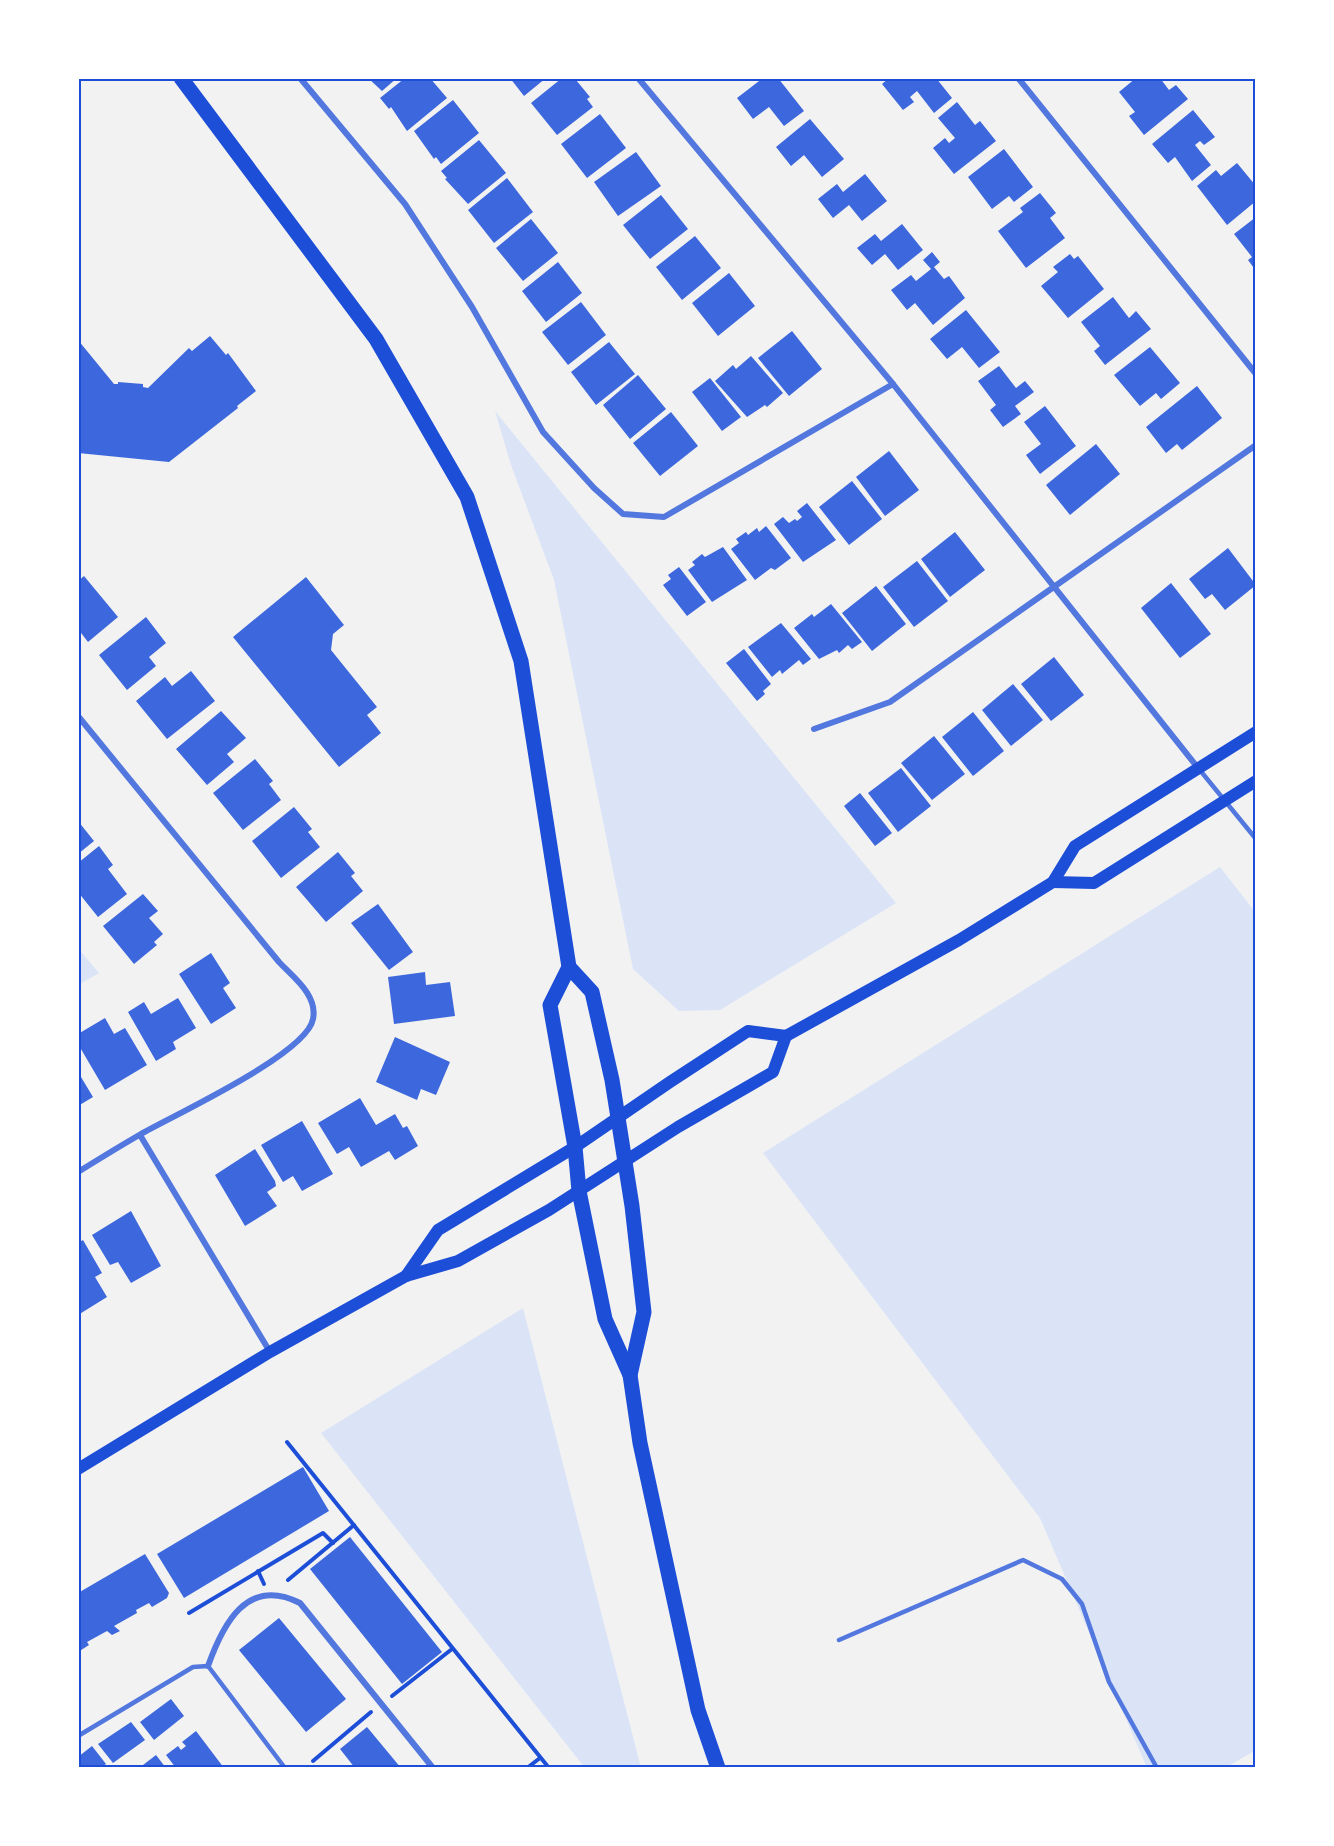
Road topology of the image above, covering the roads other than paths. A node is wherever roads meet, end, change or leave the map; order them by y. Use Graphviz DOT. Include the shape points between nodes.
graph roads {
  1 [pos="181,78"];
  2 [pos="300,78"];
  3 [pos="638,78"];
  4 [pos="1018,78"];
  5 [pos="1256,374"];
  6 [pos="893,384"];
  7 [pos="1256,445"];
  8 [pos="1055,587"];
  9 [pos="78,716"];
  10 [pos="814,729"];
  11 [pos="1256,732"];
  12 [pos="1199,768"];
  13 [pos="1256,781"];
  14 [pos="1224,800"];
  15 [pos="1256,839"];
  16 [pos="1053,882"];
  17 [pos="569,967"];
  18 [pos="786,1036"];
  19 [pos="617,1115"];
  20 [pos="140,1135"];
  21 [pos="575,1147"];
  22 [pos="625,1161"];
  23 [pos="78,1172"];
  24 [pos="579,1191"];
  25 [pos="406,1276"];
  26 [pos="270,1352"];
  27 [pos="630,1375"];
  28 [pos="78,1469"];
  29 [pos="839,1640"];
  30 [pos="208,1666"];
  31 [pos="78,1736"];
  32 [pos="285,1768"];
  33 [pos="433,1768"];
  34 [pos="718,1768"];
  35 [pos="1157,1768"];
  1 -- 17 [label="main road" via="376,339 467,497 521,661"];
  2 -- 6 [label="street" via="405,204 471,307 543,432 623,514 664,517"];
  3 -- 6 [label="street"];
  4 -- 5 [label="street"];
  6 -- 8 [label="street"];
  7 -- 8 [label="street"];
  8 -- 10 [label="street" via="890,702"];
  8 -- 12 [label="street"];
  9 -- 20 [label="street" via="279,962 308,992 312,1004 314,1018 297,1042 257,1071"];
  11 -- 12 [label="main road"];
  12 -- 14 [label="lane"];
  12 -- 16 [label="main road" via="1075,846"];
  13 -- 14 [label="main road"];
  14 -- 15 [label="lane"];
  14 -- 16 [label="main road" via="1094,883"];
  16 -- 18 [label="main road" via="959,940"];
  17 -- 19 [label="main road" via="592,992"];
  17 -- 21 [label="main road" via="550,1005"];
  18 -- 19 [label="main road" via="748,1031"];
  18 -- 22 [label="main road" via="773,1072"];
  19 -- 21 [label="main road"];
  19 -- 22 [label="main road"];
  20 -- 23 [label="street"];
  20 -- 26 [label="street"];
  21 -- 24 [label="main road"];
  21 -- 25 [label="main road" via="438,1230"];
  22 -- 24 [label="main road"];
  22 -- 27 [label="main road" via="644,1311"];
  24 -- 25 [label="main road" via="458,1261"];
  24 -- 27 [label="main road" via="605,1319"];
  25 -- 26 [label="main road"];
  26 -- 28 [label="main road"];
  27 -- 34 [label="main road" via="640,1443 698,1710"];
  29 -- 35 [label="lane" via="1023,1560 1062,1579 1082,1604 1109,1682"];
  30 -- 31 [label="lane" via="193,1667"];
  30 -- 32 [label="lane"];
  30 -- 33 [label="street" via="226,1621 243,1606 259,1597 289,1597 300,1603"];
}
